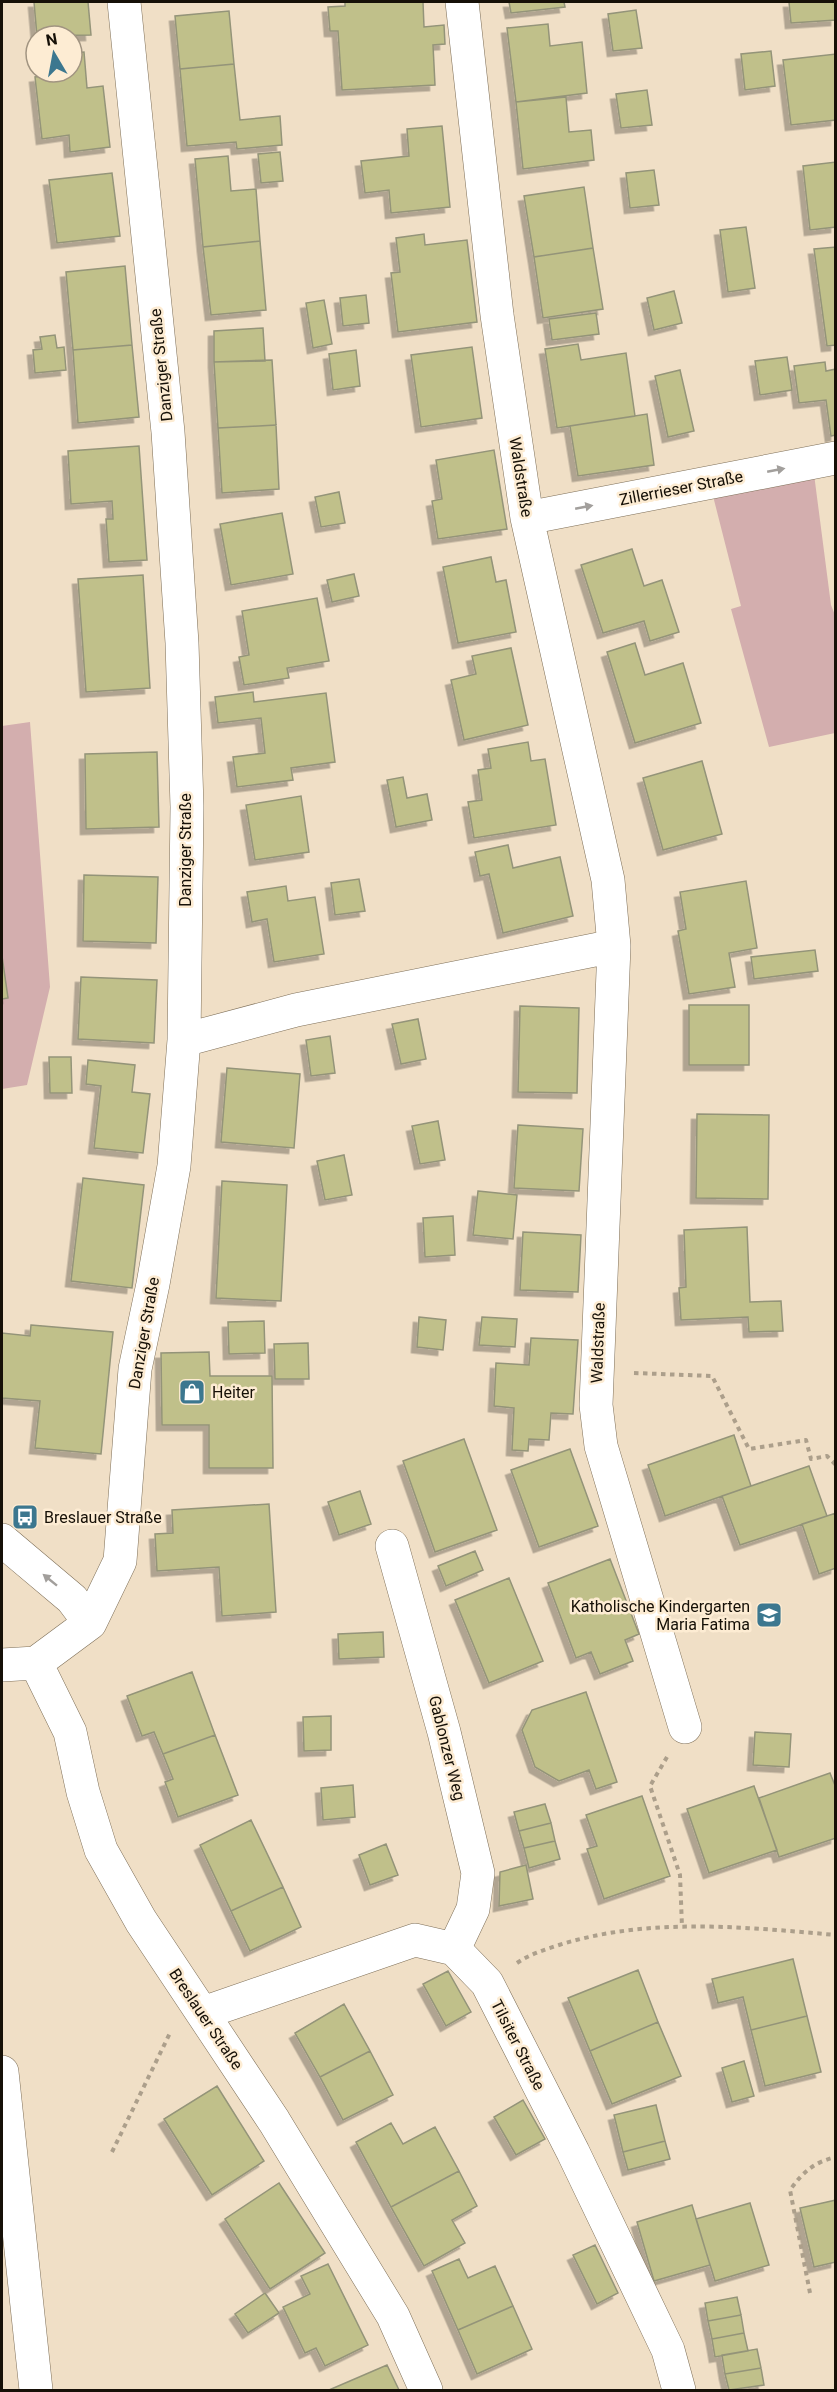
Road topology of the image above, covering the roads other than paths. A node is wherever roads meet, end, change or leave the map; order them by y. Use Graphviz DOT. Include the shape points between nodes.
graph roads {
  1 [pos="124,2"];
  2 [pos="462,2"];
  3 [pos="836,458"];
  4 [pos="527,518"];
  5 [pos="614,946"];
  6 [pos="184,1040"];
  7 [pos="2,1540"];
  8 [pos="392,1546"];
  9 [pos="90,1623"];
  10 [pos="36,1663"];
  11 [pos="2,1665"];
  12 [pos="685,1727"];
  13 [pos="454,1949"];
  14 [pos="196,2003"];
  15 [pos="2,2072"];
  16 [pos="36,2391"];
  17 [pos="426,2391"];
  18 [pos="679,2391"];
  1 -- 6 [label="street, Danziger Straße" via="168,432 182,643 186,807"];
  2 -- 4 [label="street, Waldstraße" via="497,315"];
  4 -- 3 [label="street, Zillerrieser Straße, one-way"];
  4 -- 5 [label="street, Waldstraße" via="608,880"];
  5 -- 6 [label="street" via="296,1010"];
  5 -- 12 [label="street, Waldstraße" via="596,1405 601,1446"];
  6 -- 9 [label="street, Danziger Straße" via="174,1166 135,1369 120,1561"];
  9 -- 7 [label="street, one-way" via="72,1599"];
  8 -- 13 [label="street, Gablonzer Weg" via="478,1873 473,1909"];
  9 -- 10 [label="street, Danziger Straße"];
  10 -- 11 [label="street"];
  10 -- 14 [label="street, Breslauer Straße" via="70,1732 101,1850 141,1921"];
  13 -- 14 [label="street" via="415,1940"];
  13 -- 18 [label="street, Tilsiter Straße" via="487,1983 633,2275 668,2350"];
  14 -- 17 [label="street, Breslauer Straße" via="274,2121 393,2316"];
  15 -- 16 [label="street"];
}
